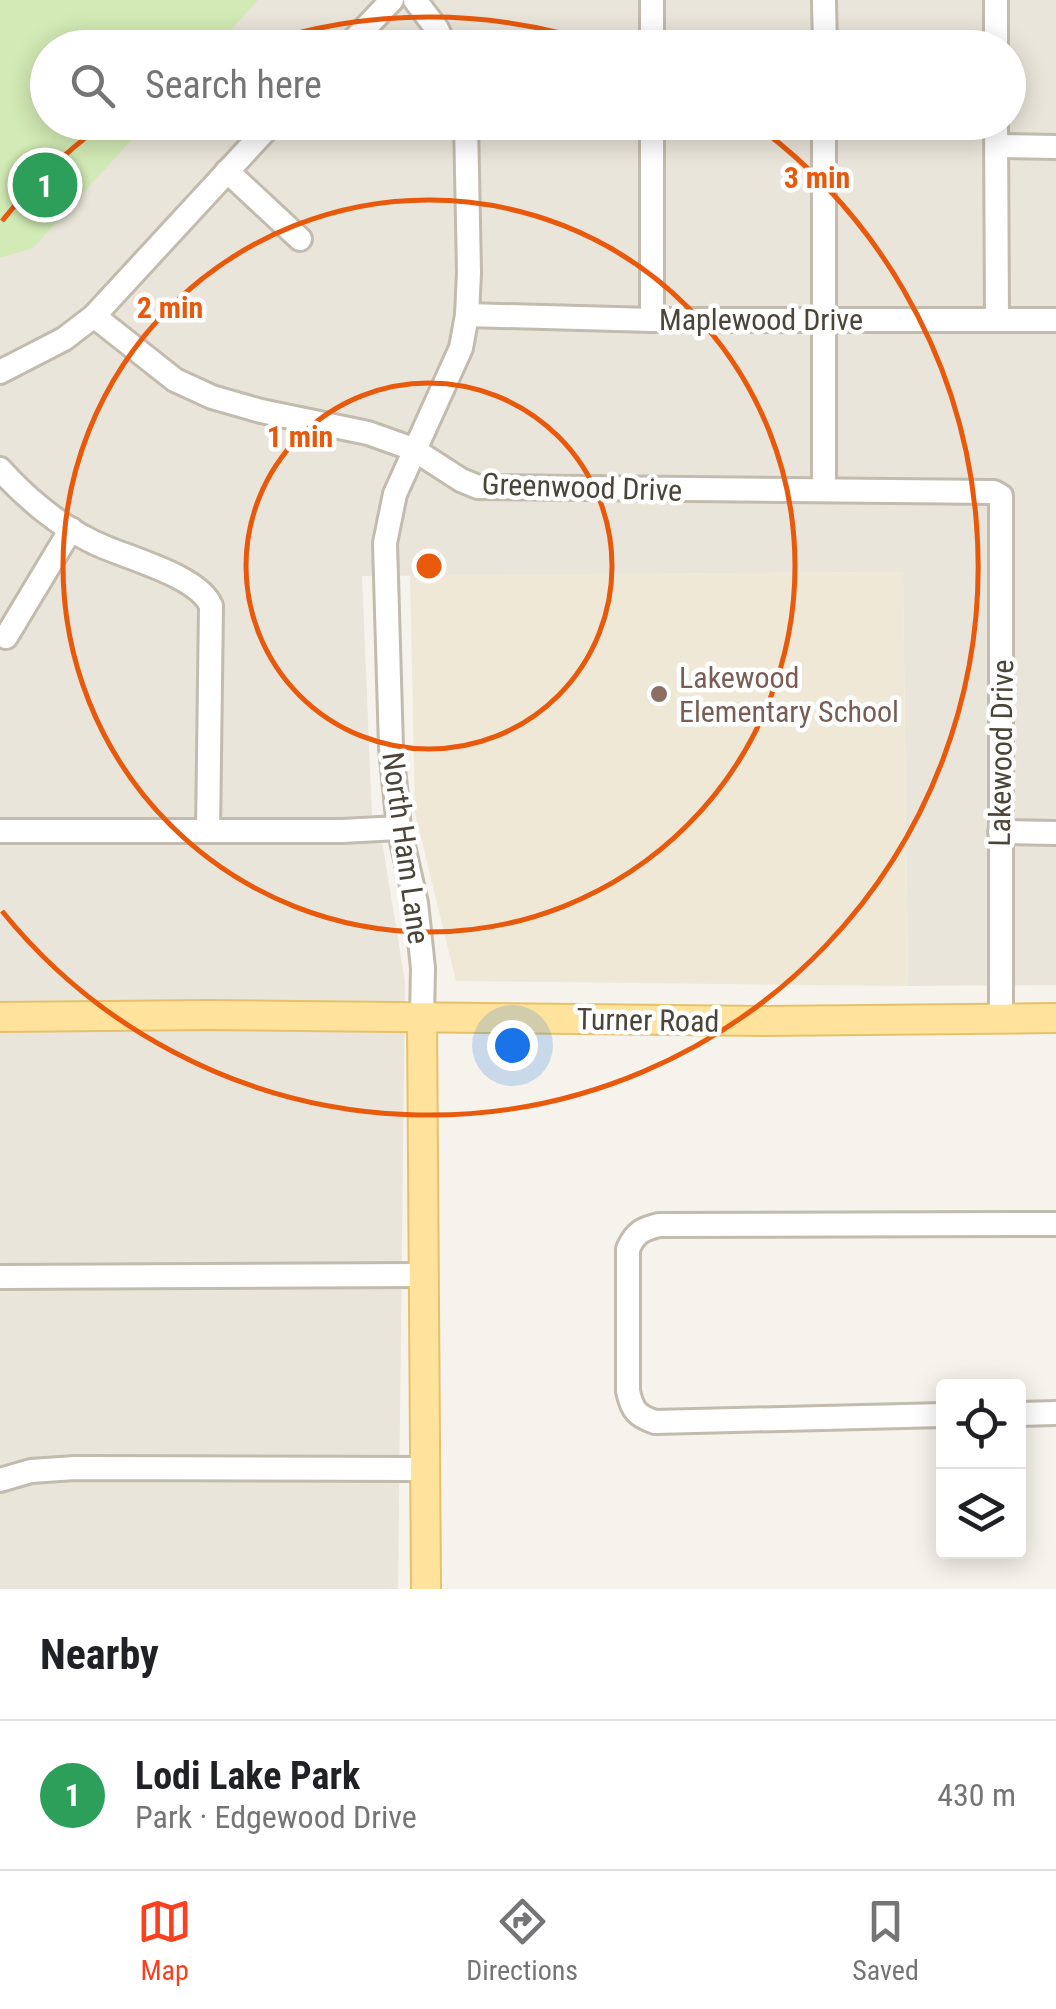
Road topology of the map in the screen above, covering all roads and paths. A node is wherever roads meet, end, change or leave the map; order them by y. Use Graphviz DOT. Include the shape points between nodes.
graph roads {
  1 [pos="392,0"];
  2 [pos="415,0"];
  3 [pos="652,0"];
  4 [pos="824,0"];
  5 [pos="996,0"];
  6 [pos="363,30"];
  7 [pos="437,30"];
  8 [pos="652,30"];
  9 [pos="824,30"];
  10 [pos="996,30"];
  11 [pos="256,140"];
  12 [pos="466,140"];
  13 [pos="652,140"];
  14 [pos="824,140"];
  15 [pos="996,140"];
  16 [pos="1024,140"];
  17 [pos="1056,147"];
  18 [pos="227,171"];
  19 [pos="300,239"];
  20 [pos="467,315"];
  21 [pos="94,316"];
  22 [pos="824,319"];
  23 [pos="997,319"];
  24 [pos="652,320"];
  25 [pos="1056,320"];
  26 [pos="0,372"];
  27 [pos="412,450"];
  28 [pos="0,469"];
  29 [pos="824,490"];
  30 [pos="994,492"];
  31 [pos="71,530"];
  32 [pos="6,637"];
  33 [pos="398,828"];
  34 [pos="0,832"];
  35 [pos="208,832"];
  36 [pos="1000,832"];
  37 [pos="1056,833"];
  38 [pos="0,1016"];
  39 [pos="422,1018"];
  40 [pos="1001,1018"];
  41 [pos="1056,1018"];
  42 [pos="1056,1224"];
  43 [pos="423,1275"];
  44 [pos="0,1277"];
  45 [pos="1056,1413"];
  46 [pos="1026,1414"];
  47 [pos="936,1416"];
  48 [pos="423,1469"];
  49 [pos="0,1480"];
  50 [pos="426,1589"];
  1 -- 6 [label="street"];
  2 -- 7 [label="street"];
  3 -- 8 [label="street"];
  4 -- 9 [label="street"];
  5 -- 10 [label="street"];
  11 -- 18 [label="street"];
  12 -- 20 [label="street, North Ham Lane"];
  13 -- 24 [label="street"];
  14 -- 22 [label="street"];
  15 -- 23 [label="street"];
  16 -- 17 [label="street"];
  18 -- 19 [label="street"];
  18 -- 21 [label="street"];
  20 -- 24 [label="street, Maplewood Drive"];
  20 -- 27 [label="street, North Ham Lane" via="461,348"];
  21 -- 26 [label="street"];
  21 -- 27 [label="street, Greenwood Drive" via="175,380 212,397 368,433"];
  22 -- 23 [label="street, Maplewood Drive"];
  22 -- 24 [label="street, Maplewood Drive"];
  22 -- 29 [label="street"];
  23 -- 25 [label="street, Maplewood Drive"];
  27 -- 29 [label="street, Greenwood Drive" via="460,480 491,488"];
  27 -- 33 [label="street, North Ham Lane" via="384,543"];
  28 -- 31 [label="street"];
  29 -- 30 [label="street, Greenwood Drive"];
  30 -- 36 [label="street, Lakewood Drive" via="1001,496"];
  31 -- 32 [label="street"];
  31 -- 35 [label="street" via="194,586 208,599"];
  33 -- 35 [label="street"];
  33 -- 39 [label="street, North Ham Lane" via="416,903"];
  34 -- 35 [label="street"];
  36 -- 37 [label="street"];
  36 -- 40 [label="street, Lakewood Drive"];
  38 -- 39 [label="main road, Turner Road"];
  39 -- 40 [label="main road, Turner Road"];
  39 -- 43 [label="main road, North Ham Lane"];
  40 -- 41 [label="main road, Turner Road"];
  42 -- 47 [label="street" via="658,1224 634,1235 628,1249 628,1392 636,1413 655,1422"];
  43 -- 44 [label="street"];
  43 -- 48 [label="main road, North Ham Lane"];
  45 -- 46 [label="street"];
  48 -- 49 [label="street" via="75,1468"];
  48 -- 50 [label="main road, North Ham Lane"];
}
